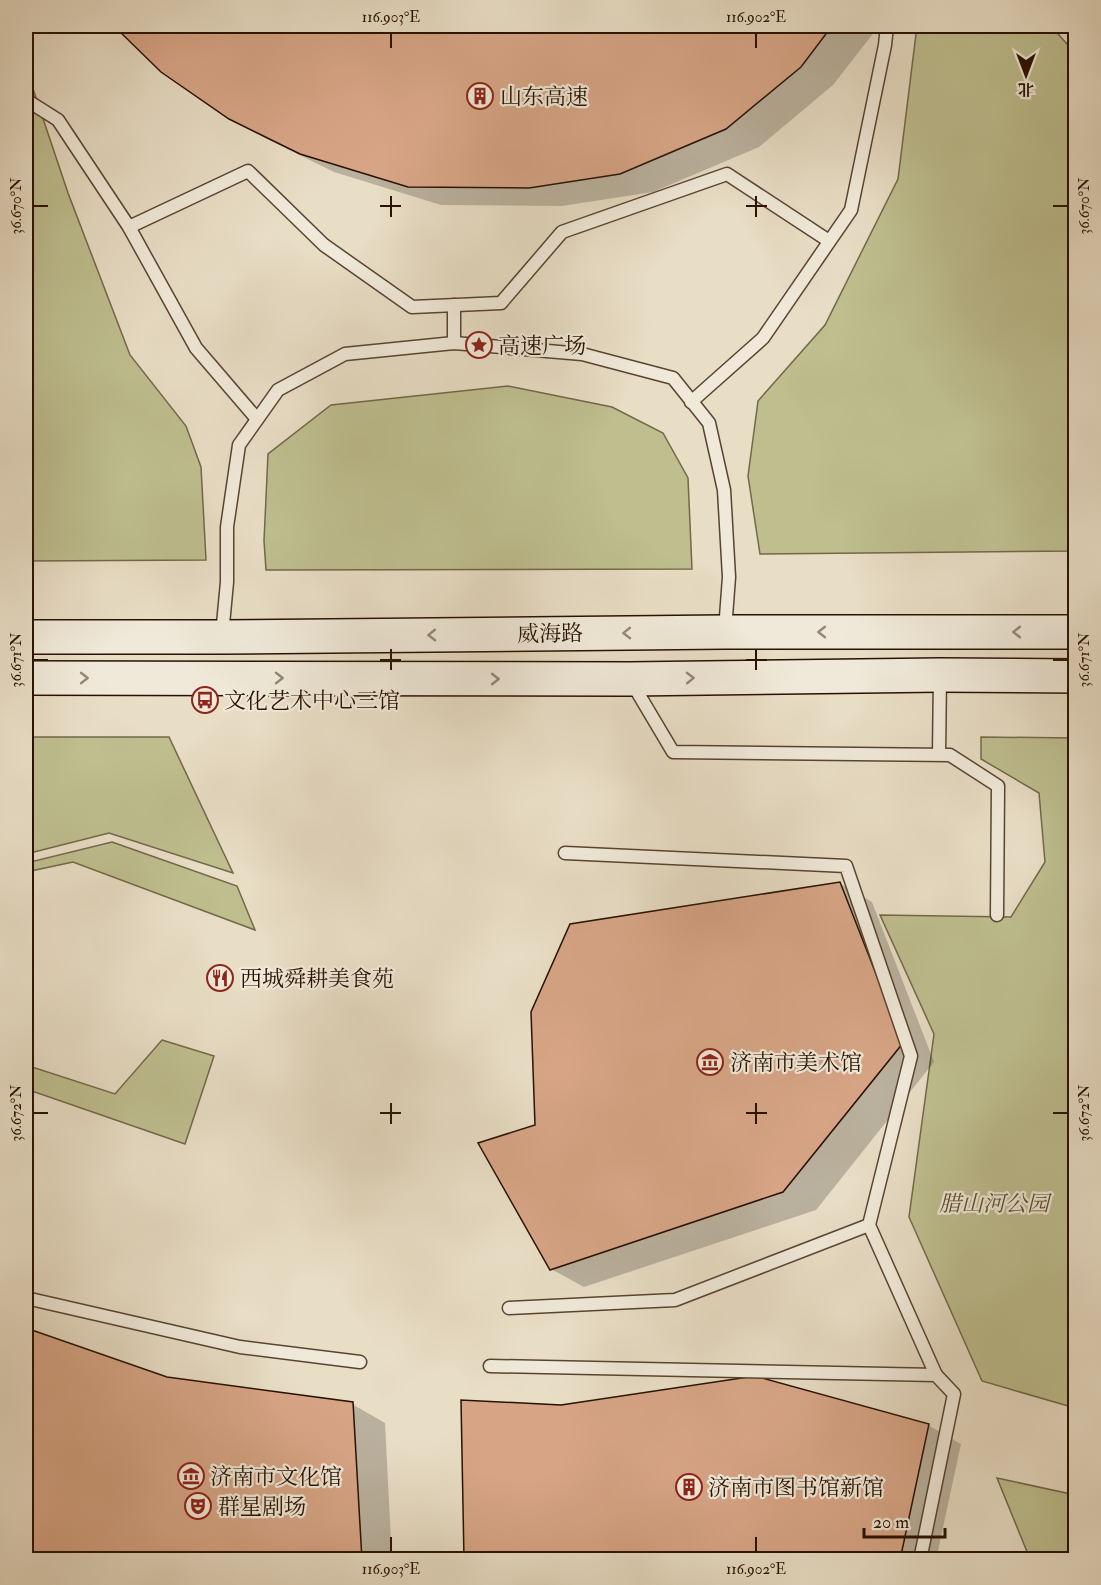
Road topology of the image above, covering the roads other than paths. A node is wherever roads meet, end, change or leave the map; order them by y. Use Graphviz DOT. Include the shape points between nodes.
graph roads {
  1 [pos="887,26"];
  2 [pos="26,101"];
  3 [pos="129,228"];
  4 [pos="829,241"];
  5 [pos="454,305"];
  6 [pos="454,343"];
  7 [pos="691,402"];
  8 [pos="257,419"];
  9 [pos="725,632"];
  10 [pos="1076,632"];
  11 [pos="26,637"];
  12 [pos="222,638"];
  13 [pos="940,675"];
  14 [pos="1076,676"];
  15 [pos="26,678"];
  16 [pos="630,679"];
  17 [pos="939,754"];
  18 [pos="565,853"];
  19 [pos="997,915"];
  20 [pos="868,1225"];
  21 [pos="26,1298"];
  22 [pos="509,1308"];
  23 [pos="360,1362"];
  24 [pos="490,1366"];
  25 [pos="936,1375"];
  26 [pos="920,1560"];
  1 -- 4 [label="lane" via="851,210"];
  2 -- 3 [label="lane" via="58,120"];
  3 -- 5 [label="lane" via="248,171 324,245 412,307"];
  3 -- 8 [label="lane" via="196,348"];
  4 -- 5 [label="lane" via="727,174 562,232 501,303"];
  4 -- 7 [label="lane" via="763,338"];
  5 -- 6 [label="lane"];
  6 -- 7 [label="lane" via="582,354 673,378"];
  6 -- 8 [label="lane" via="345,354 278,390"];
  7 -- 9 [label="lane" via="709,423 724,490 729,577"];
  8 -- 12 [label="lane" via="239,445 227,527"];
  10 -- 9 [label="main road, 威海路, one-way"];
  9 -- 12 [label="main road, 威海路, one-way"];
  11 -- 12 [label="main road, 威海路"];
  13 -- 14 [label="main road, 威海路"];
  16 -- 13 [label="main road, 威海路, one-way"];
  13 -- 17 [label="lane"];
  15 -- 16 [label="main road, 威海路, one-way"];
  16 -- 17 [label="lane" via="673,752"];
  17 -- 19 [label="lane" via="950,755 998,786"];
  18 -- 20 [label="lane" via="846,866 910,1056"];
  20 -- 22 [label="lane" via="675,1300"];
  20 -- 25 [label="lane"];
  21 -- 23 [label="lane" via="240,1347"];
  24 -- 25 [label="lane"];
  25 -- 26 [label="lane" via="954,1394"];
}
